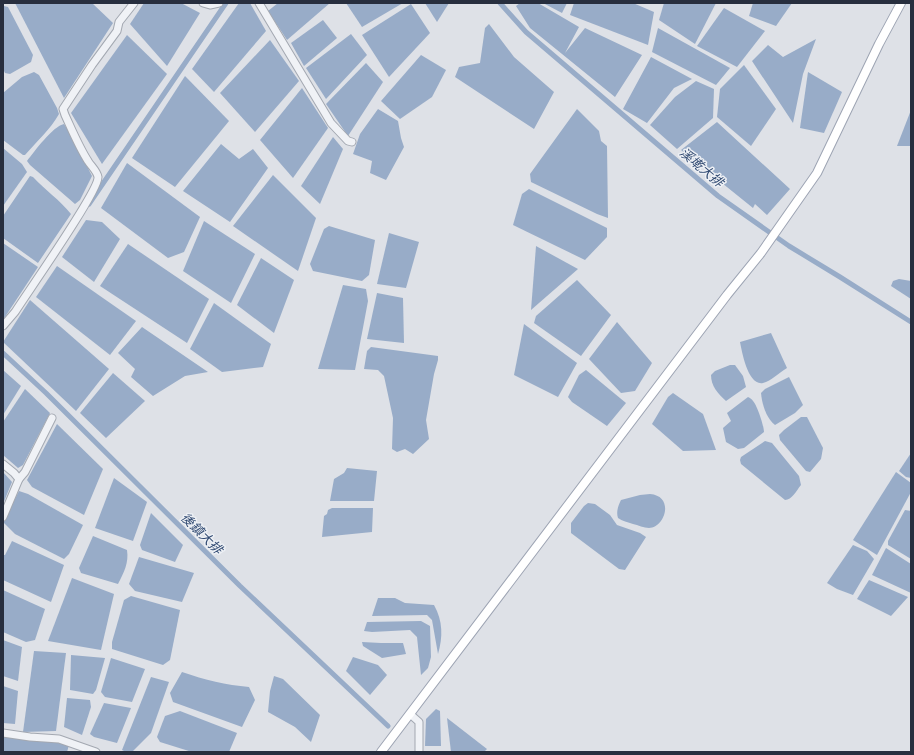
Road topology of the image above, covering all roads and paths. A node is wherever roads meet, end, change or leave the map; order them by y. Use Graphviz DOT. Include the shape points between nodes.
graph roads {
  1 [pos="134,3"];
  2 [pos="203,3"];
  3 [pos="219,3"];
  4 [pos="259,3"];
  5 [pos="901,3"];
  6 [pos="352,142"];
  7 [pos="3,326"];
  8 [pos="52,418"];
  9 [pos="3,464"];
  10 [pos="19,480"];
  11 [pos="3,517"];
  12 [pos="410,714"];
  13 [pos="3,732"];
  14 [pos="96,752"];
  15 [pos="381,752"];
  16 [pos="419,752"];
  1 -- 7 [label="street" via="119,22 116,32 64,109 97,174 98,181 81,212"];
  2 -- 3 [label="street"];
  4 -- 6 [label="street" via="331,123"];
  5 -- 12 [label="main road" via="816,173 763,251"];
  8 -- 10 [label="street"];
  9 -- 10 [label="street"];
  10 -- 11 [label="street"];
  12 -- 15 [label="main road"];
  12 -- 16 [label="street" via="419,722"];
  13 -- 14 [label="street" via="59,739"];
}
